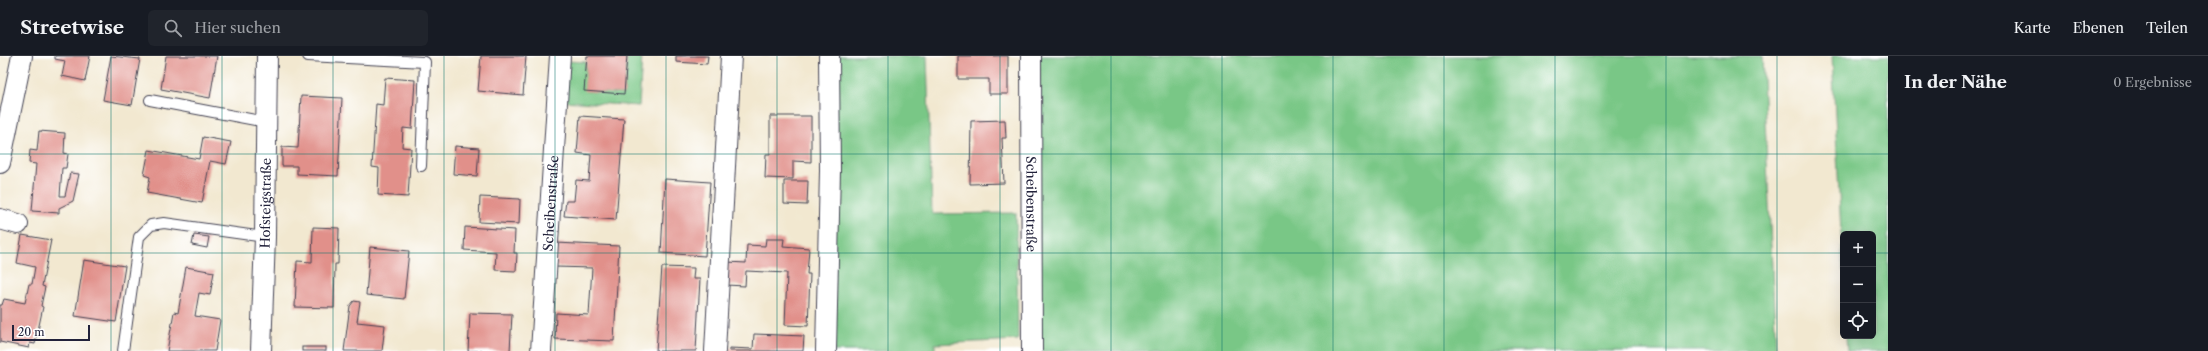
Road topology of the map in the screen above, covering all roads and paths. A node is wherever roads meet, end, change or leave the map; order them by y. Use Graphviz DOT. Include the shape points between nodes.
graph roads {
  1 [pos="22,56"];
  2 [pos="267,56"];
  3 [pos="308,56"];
  4 [pos="560,56"];
  5 [pos="731,56"];
  6 [pos="829,56"];
  7 [pos="1031,56"];
  8 [pos="150,100"];
  9 [pos="266,122"];
  10 [pos="0,163"];
  11 [pos="421,166"];
  12 [pos="265,237"];
  13 [pos="123,351"];
  14 [pos="261,351"];
  15 [pos="542,351"];
  16 [pos="715,351"];
  17 [pos="826,351"];
  18 [pos="1032,351"];
  1 -- 10 [label="street"];
  2 -- 9 [label="street, Hofsteigstraße"];
  3 -- 11 [label="lane" via="426,62"];
  4 -- 15 [label="street, Scheibenstraße"];
  5 -- 16 [label="street"];
  6 -- 17 [label="street" via="830,170"];
  7 -- 18 [label="street, Scheibenstraße"];
  8 -- 9 [label="lane"];
  9 -- 12 [label="street, Hofsteigstraße"];
  12 -- 13 [label="lane" via="164,223 151,225 139,237"];
  12 -- 14 [label="street, Hofsteigstraße"];
}
